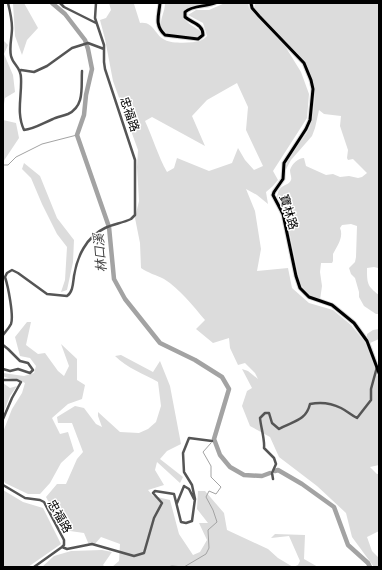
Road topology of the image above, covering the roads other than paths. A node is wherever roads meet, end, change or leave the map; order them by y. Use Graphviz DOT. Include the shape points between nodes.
graph roads {
  1 [pos="8,3"];
  2 [pos="60,3"];
  3 [pos="96,3"];
  4 [pos="160,3"];
  5 [pos="202,3"];
  6 [pos="216,3"];
  7 [pos="251,3"];
  8 [pos="200,7"];
  9 [pos="96,23"];
  10 [pos="104,49"];
  11 [pos="20,70"];
  12 [pos="82,71"];
  13 [pos="3,334"];
  14 [pos="3,345"];
  15 [pos="377,367"];
  16 [pos="3,370"];
  17 [pos="379,373"];
  18 [pos="3,380"];
  19 [pos="3,419"];
  20 [pos="212,441"];
  21 [pos="273,479"];
  22 [pos="3,485"];
  23 [pos="195,502"];
  24 [pos="176,503"];
  25 [pos="62,548"];
  26 [pos="34,567"];
  1 -- 11 [label="street" via="12,27 10,55"];
  2 -- 9 [label="street" via="64,8"];
  3 -- 9 [label="street, 忠福路"];
  4 -- 8 [label="main road" via="157,21 165,35 198,39 203,33 198,24 185,17 185,12"];
  5 -- 8 [label="street"];
  6 -- 8 [label="main road"];
  7 -- 15 [label="main road, 寶林路" via="259,16 304,62 311,80 310,120 284,163 283,179 273,195 283,214 300,288 306,295 332,305 354,323 367,341"];
  9 -- 10 [label="street, 忠福路"];
  10 -- 11 [label="street" via="88,44 72,48 34,72"];
  10 -- 13 [label="street, 忠福路" via="105,68 135,160 134,215 132,219 104,228 87,244 76,267 71,292 67,296 47,294 18,273 12,270 8,273 5,277 12,322"];
  11 -- 12 [label="street" via="20,117 24,130 77,108 81,101"];
  14 -- 16 [label="street" via="20,361 28,363 33,370 30,373 18,369"];
  15 -- 17 [label="main road, 寶林路"];
  15 -- 21 [label="street" via="371,400 357,418 341,408 320,402 310,404 303,418 279,429 272,423 269,413 260,418 264,448 276,464 272,473"];
  18 -- 19 [label="street" via="20,382"];
  20 -- 23 [label="street" via="189,438 183,453 184,472 192,485"];
  22 -- 25 [label="street, 忠福路" via="25,498 44,502 64,540"];
  23 -- 24 [label="street" via="189,489 184,486"];
  23 -- 24 [label="street" via="192,521 186,524 181,522"];
  24 -- 25 [label="street" via="174,494 155,491 153,493 162,503 154,518 144,553 134,556 92,544"];
  25 -- 26 [label="street, 忠福路"];
}
